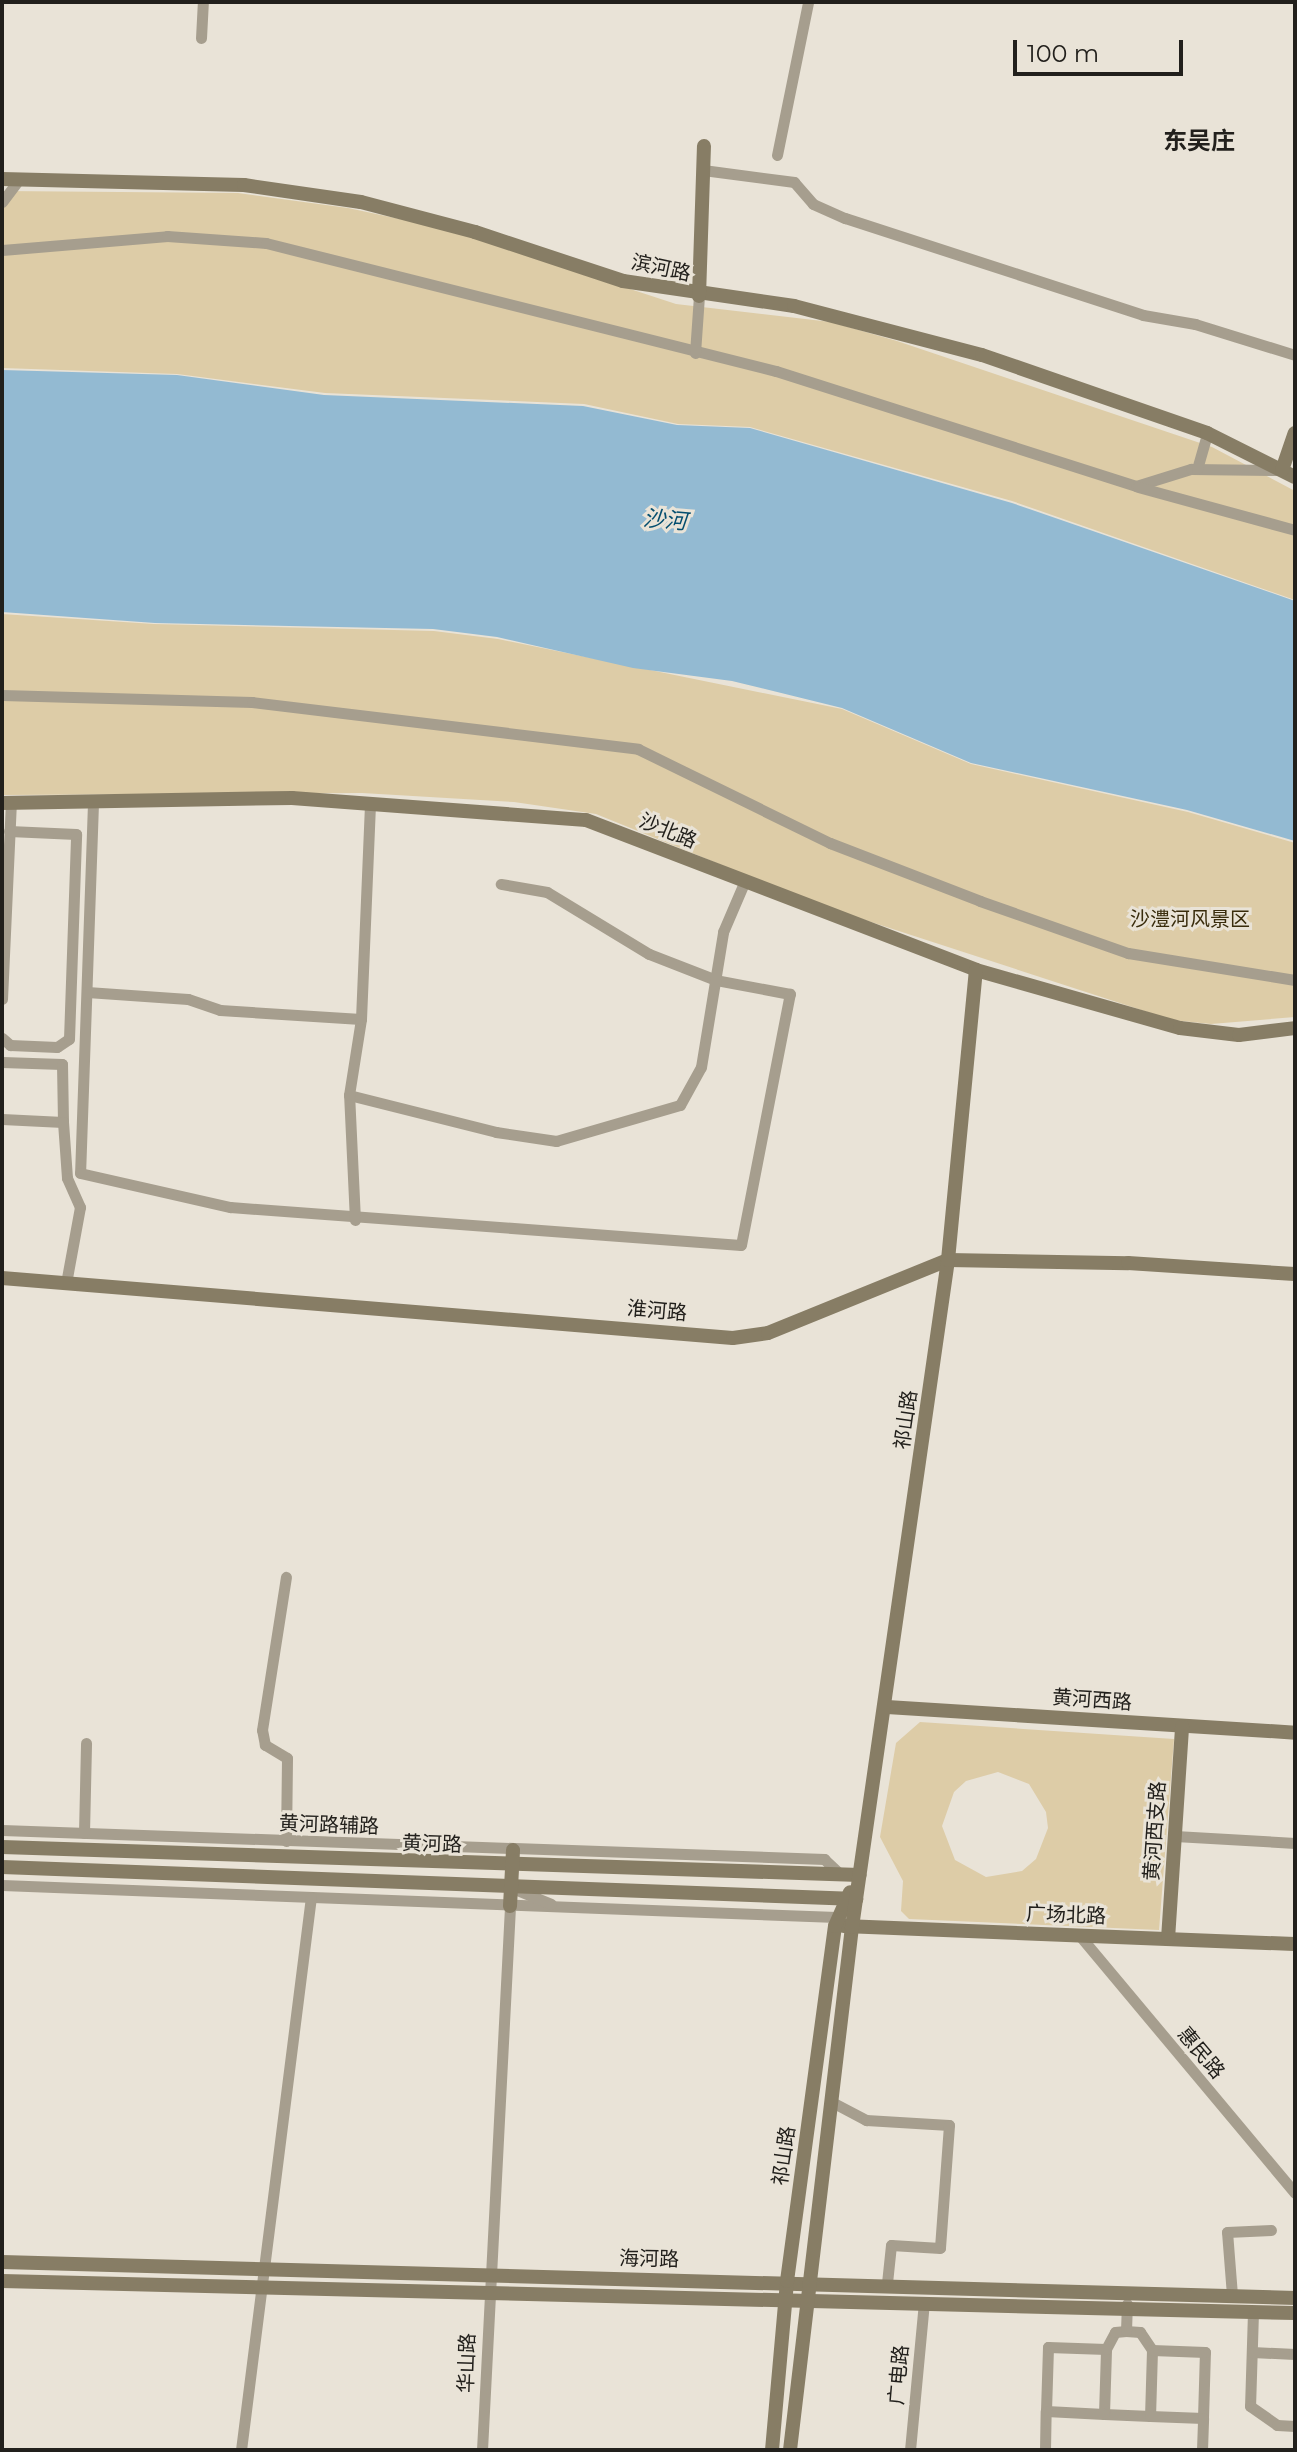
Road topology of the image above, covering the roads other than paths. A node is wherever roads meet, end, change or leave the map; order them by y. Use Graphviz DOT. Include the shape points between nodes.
graph roads {
  1 [pos="203,2"];
  2 [pos="808,2"];
  3 [pos="201,38"];
  4 [pos="704,146"];
  5 [pos="777,155"];
  6 [pos="703,170"];
  7 [pos="20,178"];
  8 [pos="2,179"];
  9 [pos="2,202"];
  10 [pos="2,250"];
  11 [pos="699,296"];
  12 [pos="695,353"];
  13 [pos="1295,355"];
  14 [pos="1207,433"];
  15 [pos="1295,433"];
  16 [pos="1197,469"];
  17 [pos="1289,474"];
  18 [pos="1136,486"];
  19 [pos="1295,530"];
  20 [pos="2,695"];
  21 [pos="370,802"];
  22 [pos="6,803"];
  23 [pos="93,803"];
  24 [pos="9,831"];
  25 [pos="744,883"];
  26 [pos="501,884"];
  27 [pos="976,970"];
  28 [pos="716,980"];
  29 [pos="1295,980"];
  30 [pos="87,992"];
  31 [pos="2,999"];
  32 [pos="361,1019"];
  33 [pos="1295,1028"];
  34 [pos="2,1038"];
  35 [pos="2,1062"];
  36 [pos="349,1095"];
  37 [pos="2,1119"];
  38 [pos="63,1122"];
  39 [pos="355,1220"];
  40 [pos="948,1260"];
  41 [pos="1295,1274"];
  42 [pos="2,1278"];
  43 [pos="66,1283"];
  44 [pos="286,1577"];
  45 [pos="887,1707"];
  46 [pos="1182,1726"];
  47 [pos="1295,1733"];
  48 [pos="86,1743"];
  49 [pos="2,1830"];
  50 [pos="84,1833"];
  51 [pos="1175,1836"];
  52 [pos="286,1841"];
  53 [pos="1295,1843"];
  54 [pos="2,1847"];
  55 [pos="513,1850"];
  56 [pos="2,1867"];
  57 [pos="512,1867"];
  58 [pos="841,1875"];
  59 [pos="860,1875"];
  60 [pos="2,1885"];
  61 [pos="511,1888"];
  62 [pos="311,1897"];
  63 [pos="851,1899"];
  64 [pos="510,1906"];
  65 [pos="559,1908"];
  66 [pos="836,1922"];
  67 [pos="852,1927"];
  68 [pos="1080,1936"];
  69 [pos="1168,1939"];
  70 [pos="1295,1944"];
  71 [pos="830,2101"];
  72 [pos="1295,2193"];
  73 [pos="1271,2230"];
  74 [pos="2,2262"];
  75 [pos="259,2270"];
  76 [pos="489,2277"];
  77 [pos="2,2281"];
  78 [pos="787,2281"];
  79 [pos="807,2281"];
  80 [pos="887,2283"];
  81 [pos="257,2289"];
  82 [pos="1127,2291"];
  83 [pos="488,2293"];
  84 [pos="1232,2295"];
  85 [pos="1295,2298"];
  86 [pos="785,2299"];
  87 [pos="804,2299"];
  88 [pos="924,2303"];
  89 [pos="1127,2308"];
  90 [pos="1253,2312"];
  91 [pos="1295,2313"];
  92 [pos="1126,2331"];
  93 [pos="1106,2349"];
  94 [pos="1152,2350"];
  95 [pos="1252,2352"];
  96 [pos="1295,2354"];
  97 [pos="1046,2411"];
  98 [pos="1104,2414"];
  99 [pos="1150,2416"];
  100 [pos="1203,2418"];
  101 [pos="1295,2426"];
  102 [pos="241,2450"];
  103 [pos="482,2450"];
  104 [pos="772,2450"];
  105 [pos="790,2450"];
  106 [pos="910,2450"];
  107 [pos="1045,2450"];
  108 [pos="1202,2450"];
  1 -- 3 [label="street"];
  2 -- 5 [label="street"];
  4 -- 6 [label="street"];
  6 -- 11 [label="street"];
  6 -- 13 [label="street" via="794,182 813,204 845,218 1143,315 1195,324"];
  7 -- 8 [label="street, 滨河路"];
  7 -- 9 [label="street"];
  7 -- 11 [label="street, 滨河路" via="244,185 361,202 475,232 623,281"];
  10 -- 12 [label="street" via="167,236 266,243"];
  11 -- 12 [label="street"];
  11 -- 14 [label="street, 滨河路" via="860,319"];
  12 -- 18 [label="street" via="776,371"];
  14 -- 16 [label="street"];
  14 -- 17 [label="street, 滨河路"];
  15 -- 17 [label="street"];
  16 -- 17 [label="street"];
  16 -- 18 [label="street"];
  18 -- 19 [label="street"];
  20 -- 29 [label="street" via="252,702 638,749 830,843 1128,953"];
  21 -- 23 [label="street, 沙北路" via="292,798"];
  21 -- 25 [label="street, 沙北路" via="586,820"];
  21 -- 32 [label="street"];
  22 -- 23 [label="street, 沙北路"];
  22 -- 24 [label="street"];
  23 -- 30 [label="street"];
  24 -- 31 [label="street"];
  24 -- 34 [label="street" via="76,834 70,1023 69,1039 57,1047 10,1045"];
  25 -- 27 [label="street, 沙北路"];
  25 -- 28 [label="street" via="723,932"];
  26 -- 28 [label="street" via="547,892 649,954"];
  27 -- 33 [label="street, 沙北路" via="1180,1028 1239,1035"];
  27 -- 40 [label="street, 祁山路"];
  28 -- 36 [label="street" via="701,1067 680,1105 606,1131 556,1141 496,1132"];
  28 -- 39 [label="street" via="790,994 741,1245"];
  30 -- 32 [label="street" via="188,999 220,1010"];
  30 -- 39 [label="street" via="80,1173 230,1207"];
  32 -- 36 [label="street"];
  35 -- 38 [label="street" via="62,1064"];
  36 -- 39 [label="street"];
  37 -- 38 [label="street"];
  38 -- 43 [label="street" via="67,1178 80,1207"];
  40 -- 41 [label="street, 淮河路" via="1128,1263"];
  40 -- 43 [label="street, 淮河路" via="768,1333 733,1338"];
  40 -- 45 [label="street, 祁山路"];
  42 -- 43 [label="street, 淮河路"];
  44 -- 52 [label="street" via="262,1730 265,1745 287,1758"];
  45 -- 46 [label="street, 黄河西路"];
  45 -- 59 [label="street, 祁山路"];
  46 -- 47 [label="street, 黄河西路"];
  46 -- 51 [label="street, 黄河西支路"];
  48 -- 50 [label="street"];
  49 -- 50 [label="street, 黄河路辅路"];
  50 -- 52 [label="street, 黄河路辅路"];
  51 -- 53 [label="street"];
  51 -- 69 [label="street, 黄河西支路"];
  52 -- 55 [label="street, 黄河路辅路"];
  54 -- 57 [label="street, 黄河路"];
  55 -- 57 [label="street"];
  55 -- 58 [label="street, 黄河路辅路" via="824,1859"];
  56 -- 61 [label="street, 黄河路"];
  57 -- 58 [label="street, 黄河路"];
  57 -- 61 [label="street"];
  58 -- 59 [label="street, 黄河路"];
  59 -- 63 [label="street, 祁山路"];
  60 -- 62 [label="street"];
  61 -- 63 [label="street, 黄河路"];
  61 -- 64 [label="street"];
  61 -- 65 [label="street"];
  62 -- 64 [label="street"];
  62 -- 75 [label="street"];
  63 -- 66 [label="street, 祁山路"];
  63 -- 67 [label="street, 祁山路"];
  64 -- 65 [label="street"];
  64 -- 76 [label="street, 华山路"];
  65 -- 66 [label="street"];
  66 -- 67 [label="street, 广场北路"];
  66 -- 78 [label="street, 祁山路"];
  67 -- 68 [label="street, 广场北路"];
  67 -- 71 [label="street, 祁山路"];
  68 -- 69 [label="street, 广场北路"];
  68 -- 72 [label="street, 惠民路"];
  69 -- 70 [label="street, 广场北路"];
  71 -- 79 [label="street, 祁山路"];
  71 -- 80 [label="street" via="866,2120 949,2125 940,2248 891,2245"];
  73 -- 84 [label="street" via="1227,2232"];
  74 -- 75 [label="street, 海河路"];
  75 -- 76 [label="street, 海河路"];
  75 -- 81 [label="street"];
  76 -- 78 [label="street, 海河路"];
  76 -- 83 [label="street, 华山路"];
  77 -- 81 [label="street, 海河路"];
  78 -- 79 [label="street, 海河路"];
  78 -- 86 [label="street, 祁山路"];
  79 -- 80 [label="street, 海河路"];
  79 -- 87 [label="street, 祁山路"];
  80 -- 82 [label="street, 海河路"];
  81 -- 83 [label="street, 海河路"];
  81 -- 102 [label="street"];
  82 -- 84 [label="street, 海河路"];
  82 -- 89 [label="street"];
  83 -- 86 [label="street, 海河路"];
  83 -- 103 [label="street, 华山路"];
  84 -- 85 [label="street, 海河路"];
  86 -- 87 [label="street, 海河路"];
  86 -- 104 [label="street, 祁山路"];
  87 -- 88 [label="street, 海河路"];
  87 -- 105 [label="street, 祁山路"];
  88 -- 89 [label="street, 海河路"];
  88 -- 106 [label="street, 广电路"];
  89 -- 90 [label="street, 海河路"];
  89 -- 92 [label="street"];
  90 -- 91 [label="street, 海河路"];
  90 -- 95 [label="street"];
  92 -- 93 [label="street" via="1115,2332"];
  92 -- 94 [label="street" via="1140,2332"];
  93 -- 97 [label="street" via="1048,2347"];
  93 -- 98 [label="street"];
  94 -- 99 [label="street"];
  94 -- 100 [label="street" via="1205,2352"];
  95 -- 96 [label="street"];
  95 -- 101 [label="street" via="1250,2406 1277,2425"];
  97 -- 98 [label="street"];
  97 -- 107 [label="street"];
  98 -- 99 [label="street"];
  99 -- 100 [label="street"];
  100 -- 108 [label="street"];
}
